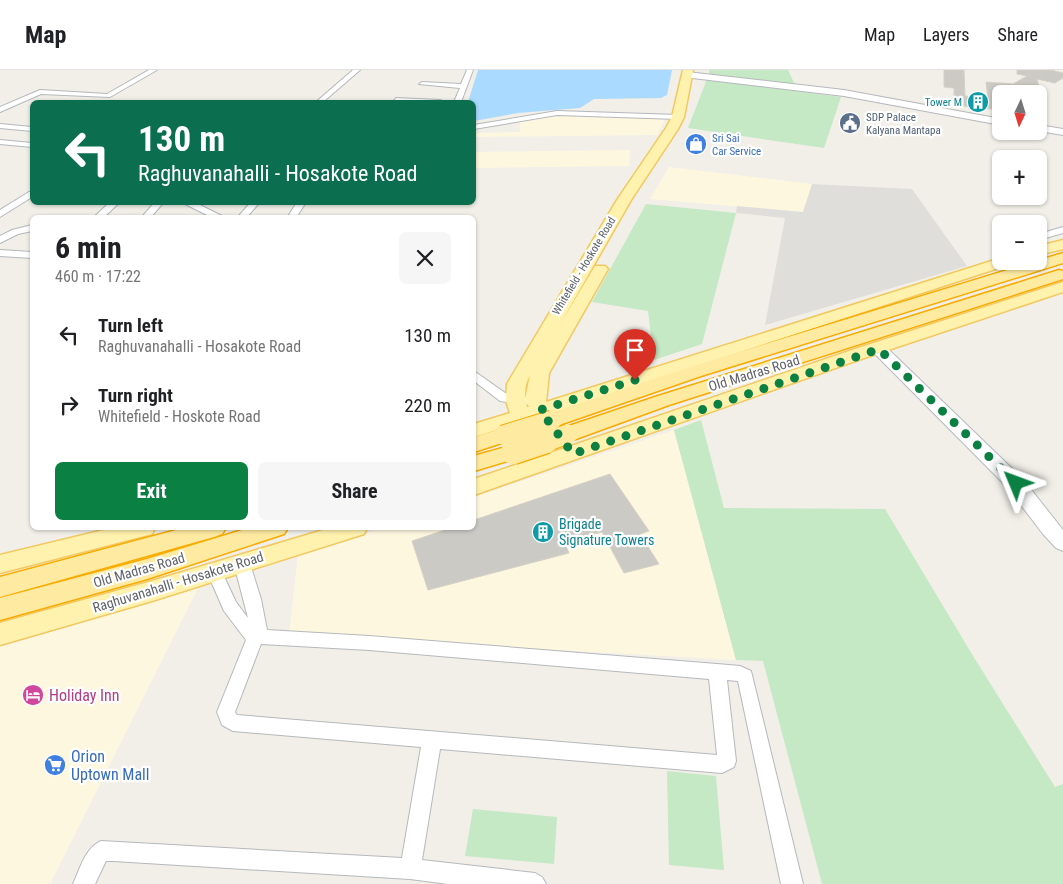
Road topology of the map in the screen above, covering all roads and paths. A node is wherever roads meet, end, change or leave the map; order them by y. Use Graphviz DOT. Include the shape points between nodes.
graph roads {
  1 [pos="154,70"];
  2 [pos="357,70"];
  3 [pos="470,70"];
  4 [pos="698,73"];
  5 [pos="422,84"];
  6 [pos="465,86"];
  7 [pos="321,100"];
  8 [pos="459,100"];
  9 [pos="0,110"];
  10 [pos="678,117"];
  11 [pos="0,120"];
  12 [pos="992,120"];
  13 [pos="30,122"];
  14 [pos="0,126"];
  15 [pos="476,127"];
  16 [pos="30,129"];
  17 [pos="1048,130"];
  18 [pos="1063,132"];
  19 [pos="674,135"];
  20 [pos="0,142"];
  21 [pos="30,146"];
  22 [pos="30,195"];
  23 [pos="112,205"];
  24 [pos="157,205"];
  25 [pos="192,205"];
  26 [pos="212,205"];
  27 [pos="253,205"];
  28 [pos="208,211"];
  29 [pos="0,214"];
  30 [pos="101,215"];
  31 [pos="147,215"];
  32 [pos="216,215"];
  33 [pos="244,215"];
  34 [pos="30,228"];
  35 [pos="1063,230"];
  36 [pos="1047,235"];
  37 [pos="0,240"];
  38 [pos="1063,244"];
  39 [pos="0,253"];
  40 [pos="30,255"];
  41 [pos="1053,261"];
  42 [pos="992,265"];
  43 [pos="1063,287"];
  44 [pos="879,349"];
  45 [pos="476,377"];
  46 [pos="517,409"];
  47 [pos="542,410"];
  48 [pos="476,430"];
  49 [pos="508,444"];
  50 [pos="476,445"];
  51 [pos="564,449"];
  52 [pos="476,463"];
  53 [pos="476,487"];
  54 [pos="136,530"];
  55 [pos="207,530"];
  56 [pos="270,530"];
  57 [pos="350,530"];
  58 [pos="1063,543"];
  59 [pos="0,564"];
  60 [pos="242,564"];
  61 [pos="215,572"];
  62 [pos="0,587"];
  63 [pos="0,609"];
  64 [pos="0,634"];
  65 [pos="258,638"];
  66 [pos="717,672"];
  67 [pos="432,740"];
  68 [pos="410,869"];
  69 [pos="84,884"];
  70 [pos="535,884"];
  71 [pos="792,884"];
  1 -- 9 [label="street" via="108,96 40,92"];
  2 -- 7 [label="street"];
  3 -- 6 [label="street"];
  4 -- 10 [label="main road, Whitefield - Hoskote Road"];
  4 -- 12 [label="street" via="844,93"];
  4 -- 19 [label="main road, Whitefield - Hoskote Road" via="691,118"];
  5 -- 6 [label="street"];
  6 -- 8 [label="street"];
  10 -- 15 [label="street" via="557,113"];
  10 -- 19 [label="main road, Whitefield - Hoskote Road"];
  11 -- 13 [label="street"];
  14 -- 16 [label="street"];
  17 -- 18 [label="street"];
  19 -- 46 [label="main road, Whitefield - Hoskote Road" via="646,165 525,366 516,384"];
  19 -- 47 [label="main road, Whitefield - Hoskote Road" via="540,373"];
  20 -- 21 [label="street"];
  22 -- 29 [label="street"];
  23 -- 30 [label="street"];
  24 -- 31 [label="street"];
  25 -- 28 [label="street"];
  26 -- 28 [label="street"];
  27 -- 33 [label="street"];
  28 -- 32 [label="street"];
  34 -- 37 [label="street"];
  35 -- 36 [label="street"];
  38 -- 41 [label="main road, Old Madras Road"];
  39 -- 40 [label="street"];
  41 -- 47 [label="highway" via="694,372"];
  41 -- 51 [label="highway, Old Madras Road" via="662,401"];
  42 -- 47 [label="main road"];
  43 -- 44 [label="main road"];
  44 -- 51 [label="main road"];
  44 -- 58 [label="main road" via="1016,483"];
  45 -- 46 [label="street"];
  46 -- 47 [label="main road"];
  46 -- 48 [label="main road"];
  46 -- 51 [label="main road"];
  47 -- 49 [label="highway, bridge"];
  47 -- 51 [label="main road"];
  49 -- 50 [label="highway"];
  49 -- 51 [label="highway, Old Madras Road, bridge"];
  49 -- 52 [label="highway, Old Madras Road"];
  51 -- 53 [label="main road"];
  54 -- 59 [label="main road"];
  55 -- 62 [label="highway"];
  56 -- 63 [label="highway, Old Madras Road" via="147,569"];
  57 -- 60 [label="main road, Raghuvanahalli - Hosakote Road"];
  60 -- 61 [label="main road, Raghuvanahalli - Hosakote Road"];
  60 -- 65 [label="street" via="253,599"];
  61 -- 64 [label="main road, Raghuvanahalli - Hosakote Road"];
  61 -- 65 [label="street" via="230,606"];
  65 -- 66 [label="street" via="369,643"];
  65 -- 67 [label="street" via="226,712 233,723"];
  66 -- 67 [label="street" via="727,761 722,764"];
  66 -- 71 [label="street" via="745,676"];
  67 -- 68 [label="street"];
  68 -- 69 [label="street" via="113,851 101,852"];
  68 -- 70 [label="street"];
}
